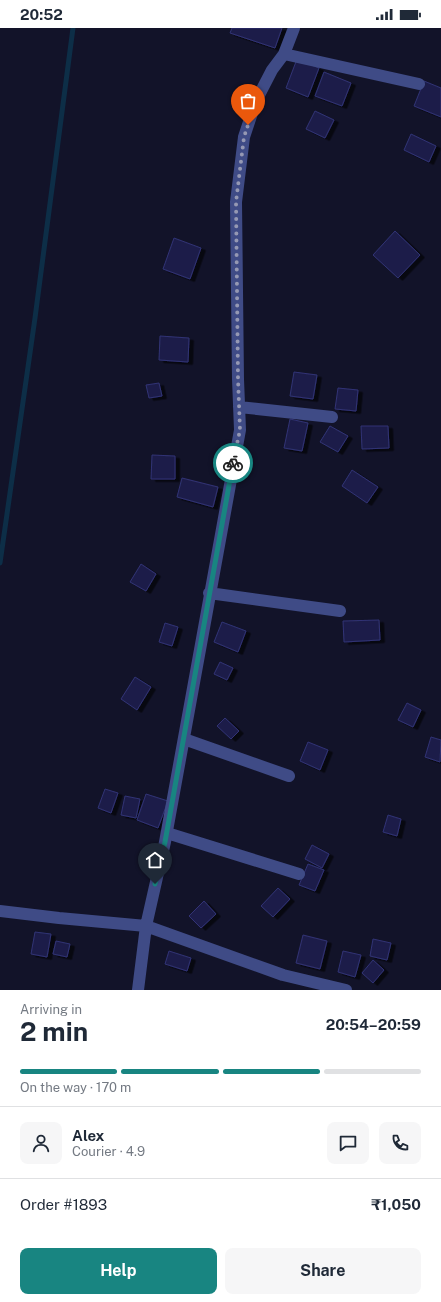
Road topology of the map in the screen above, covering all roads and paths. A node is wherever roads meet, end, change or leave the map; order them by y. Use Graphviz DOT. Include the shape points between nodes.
graph roads {
  1 [pos="294,28"];
  2 [pos="284,54"];
  3 [pos="420,84"];
  4 [pos="239,407"];
  5 [pos="332,417"];
  6 [pos="209,593"];
  7 [pos="340,611"];
  8 [pos="184,738"];
  9 [pos="289,776"];
  10 [pos="166,833"];
  11 [pos="299,874"];
  12 [pos="0,911"];
  13 [pos="146,926"];
  14 [pos="138,990"];
  15 [pos="346,990"];
  1 -- 2 [label="street"];
  2 -- 3 [label="street"];
  2 -- 4 [label="street" via="272,70 256,101 244,137 236,202"];
  4 -- 5 [label="street"];
  4 -- 6 [label="street" via="240,430"];
  6 -- 7 [label="street"];
  6 -- 8 [label="street"];
  8 -- 9 [label="street"];
  8 -- 10 [label="street"];
  10 -- 11 [label="street"];
  10 -- 13 [label="street"];
  12 -- 13 [label="street"];
  13 -- 14 [label="street"];
  13 -- 15 [label="street" via="283,975"];
}
